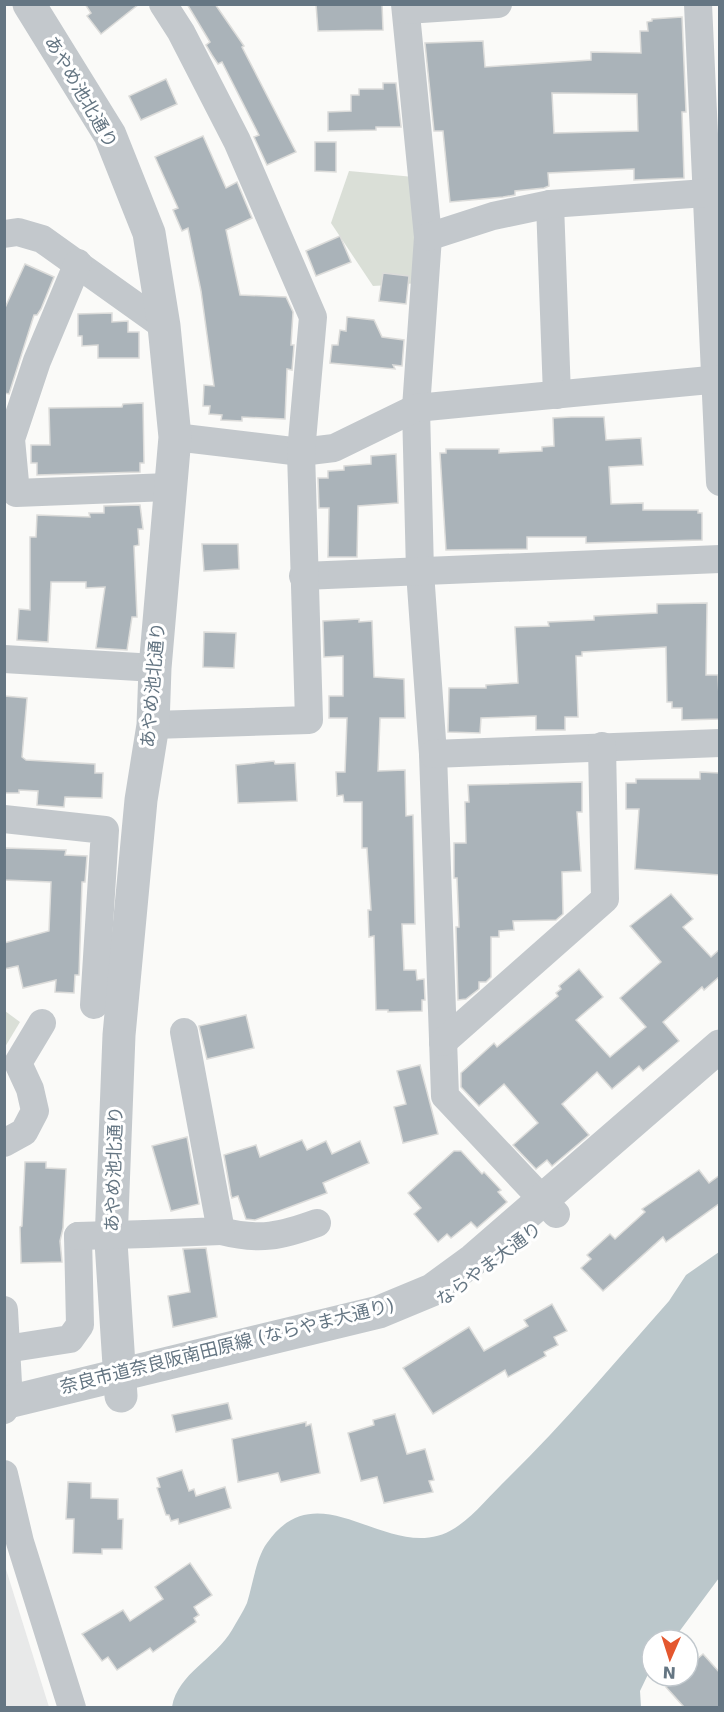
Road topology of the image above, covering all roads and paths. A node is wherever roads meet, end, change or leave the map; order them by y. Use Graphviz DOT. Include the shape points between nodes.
graph roads {
  1 [pos="29,4"];
  2 [pos="163,4"];
  3 [pos="498,4"];
  4 [pos="698,4"];
  5 [pos="405,7"];
  6 [pos="709,40"];
  7 [pos="713,193"];
  8 [pos="550,204"];
  9 [pos="4,234"];
  10 [pos="428,237"];
  11 [pos="78,262"];
  12 [pos="164,326"];
  13 [pos="717,379"];
  14 [pos="557,395"];
  15 [pos="416,408"];
  16 [pos="175,437"];
  17 [pos="301,452"];
  18 [pos="720,482"];
  19 [pos="170,487"];
  20 [pos="720,560"];
  21 [pos="420,572"];
  22 [pos="303,576"];
  23 [pos="4,659"];
  24 [pos="155,668"];
  25 [pos="153,725"];
  26 [pos="720,742"];
  27 [pos="602,747"];
  28 [pos="433,754"];
  29 [pos="4,819"];
  30 [pos="94,1005"];
  31 [pos="42,1023"];
  32 [pos="184,1032"];
  33 [pos="443,1042"];
  34 [pos="720,1046"];
  35 [pos="720,1072"];
  36 [pos="4,1143"];
  37 [pos="549,1207"];
  38 [pos="317,1223"];
  39 [pos="221,1231"];
  40 [pos="5,1312"];
  41 [pos="6,1349"];
  42 [pos="120,1385"];
  43 [pos="6,1410"];
  44 [pos="4,1474"];
  45 [pos="12,1542"];
  46 [pos="72,1707"];
  1 -- 12 [label="street, あやめ池北通り" via="110,135 148,233"];
  2 -- 17 [label="street" via="182,32 237,141 313,317"];
  3 -- 5 [label="street"];
  4 -- 6 [label="street"];
  5 -- 10 [label="street"];
  6 -- 7 [label="street"];
  7 -- 8 [label="street"];
  7 -- 13 [label="street"];
  8 -- 10 [label="street" via="494,216"];
  8 -- 14 [label="street"];
  9 -- 11 [label="street" via="18,232 42,239"];
  10 -- 15 [label="street"];
  11 -- 12 [label="street"];
  11 -- 19 [label="street" via="37,361 11,439 16,493"];
  12 -- 16 [label="street, あやめ池北通り"];
  13 -- 14 [label="street"];
  13 -- 18 [label="street"];
  14 -- 15 [label="street"];
  15 -- 17 [label="street" via="334,448"];
  15 -- 21 [label="street"];
  16 -- 17 [label="street"];
  16 -- 19 [label="street, あやめ池北通り"];
  17 -- 22 [label="street"];
  19 -- 24 [label="street, あやめ池北通り"];
  20 -- 21 [label="street"];
  21 -- 22 [label="street"];
  21 -- 28 [label="street"];
  22 -- 25 [label="street" via="309,720"];
  23 -- 24 [label="street"];
  24 -- 25 [label="street, あやめ池北通り"];
  25 -- 42 [label="street, あやめ池北通り" via="141,800 119,1035 111,1242"];
  26 -- 27 [label="street"];
  27 -- 28 [label="street"];
  27 -- 33 [label="street" via="605,899"];
  28 -- 33 [label="street"];
  29 -- 30 [label="street" via="105,830"];
  31 -- 36 [label="street" via="18,1063 35,1111 24,1132"];
  32 -- 39 [label="street"];
  33 -- 37 [label="street" via="445,1096"];
  34 -- 37 [label="street"];
  35 -- 37 [label="street, ならやま大通り"];
  37 -- 42 [label="street, ならやま大通り" via="461,1290 380,1330"];
  38 -- 39 [label="street" via="281,1236 241,1236"];
  39 -- 41 [label="street, bridge" via="78,1236 80,1325 70,1339"];
  40 -- 41 [label="street"];
  41 -- 43 [label="street"];
  42 -- 43 [label="street, ならやま大通り"];
  44 -- 45 [label="street"];
  45 -- 46 [label="street"];
}
